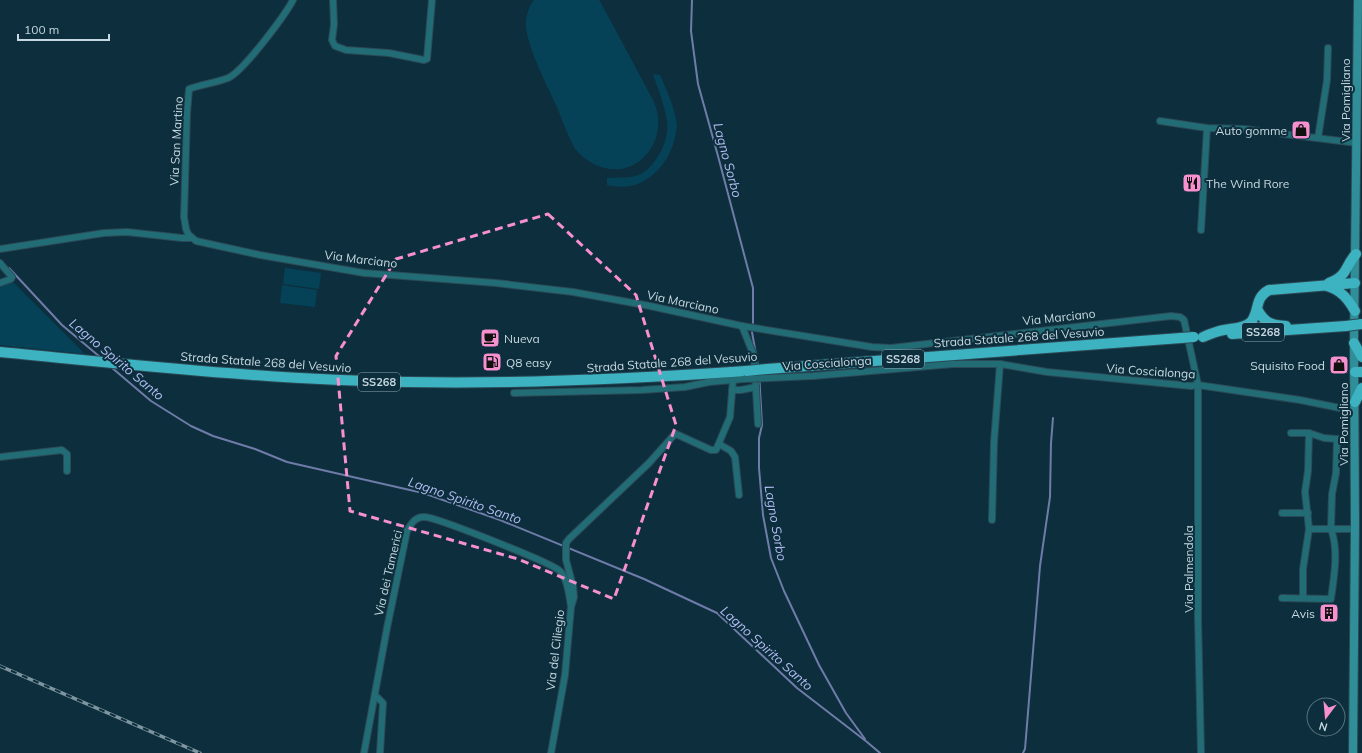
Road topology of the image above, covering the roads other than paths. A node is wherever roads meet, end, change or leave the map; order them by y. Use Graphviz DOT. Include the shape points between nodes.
graph roads {
  1 [pos="293,0"];
  2 [pos="333,0"];
  3 [pos="432,0"];
  4 [pos="1358,0"];
  5 [pos="1328,48"];
  6 [pos="1160,121"];
  7 [pos="1207,128"];
  8 [pos="1318,138"];
  9 [pos="1357,143"];
  10 [pos="1201,230"];
  11 [pos="191,238"];
  12 [pos="0,249"];
  13 [pos="1356,254"];
  14 [pos="0,263"];
  15 [pos="0,283"];
  16 [pos="1355,283"];
  17 [pos="1324,285"];
  18 [pos="1257,309"];
  19 [pos="1355,311"];
  20 [pos="1171,316"];
  21 [pos="1362,324"];
  22 [pos="742,326"];
  23 [pos="1322,328"];
  24 [pos="1199,337"];
  25 [pos="1354,343"];
  26 [pos="0,352"];
  27 [pos="1362,357"];
  28 [pos="1000,364"];
  29 [pos="1359,372"];
  30 [pos="768,373"];
  31 [pos="745,375"];
  32 [pos="733,380"];
  33 [pos="1198,385"];
  34 [pos="756,387"];
  35 [pos="1362,388"];
  36 [pos="732,390"];
  37 [pos="514,393"];
  38 [pos="1355,406"];
  39 [pos="758,424"];
  40 [pos="1291,433"];
  41 [pos="1309,433"];
  42 [pos="719,444"];
  43 [pos="0,457"];
  44 [pos="67,471"];
  45 [pos="739,495"];
  46 [pos="1282,513"];
  47 [pos="1308,513"];
  48 [pos="992,520"];
  49 [pos="1310,529"];
  50 [pos="1331,529"];
  51 [pos="1355,529"];
  52 [pos="1282,598"];
  53 [pos="1303,598"];
  54 [pos="571,607"];
  55 [pos="375,695"];
  56 [pos="364,753"];
  57 [pos="380,753"];
  58 [pos="551,753"];
  59 [pos="1201,753"];
  60 [pos="1353,753"];
  1 -- 11 [label="street, Via San Martino" via="238,71 229,78 189,89 184,217"];
  2 -- 3 [label="street" via="332,40 335,46 346,50 389,53 424,60 427,59"];
  4 -- 9 [label="main road, Via Pomigliano"];
  5 -- 8 [label="street" via="1327,80"];
  6 -- 7 [label="street"];
  7 -- 8 [label="street" via="1244,129"];
  7 -- 10 [label="street"];
  8 -- 9 [label="street"];
  9 -- 13 [label="main road, Via Pomigliano"];
  11 -- 12 [label="street, Via Marciano" via="127,232"];
  11 -- 22 [label="street, Via Marciano" via="206,244 364,272 573,292"];
  13 -- 16 [label="main road, Via Pomigliano"];
  13 -- 17 [label="highway" via="1344,274"];
  14 -- 15 [label="street" via="12,277"];
  16 -- 17 [label="highway, SS268"];
  16 -- 19 [label="main road, Via Pomigliano"];
  17 -- 18 [label="highway, SS268" via="1269,290 1258,300"];
  17 -- 19 [label="highway" via="1343,294"];
  18 -- 23 [label="highway" via="1262,318 1273,324"];
  18 -- 24 [label="highway, SS268" via="1254,317 1244,326"];
  19 -- 25 [label="main road, Via Pomigliano"];
  20 -- 22 [label="street, Via Marciano" via="891,348"];
  20 -- 33 [label="street, Via Palmendola" via="1184,320"];
  21 -- 23 [label="highway, Strada Statale 268 del Vesuvio / SS268, bridge"];
  22 -- 34 [label="street" via="754,356"];
  23 -- 24 [label="highway, Strada Statale 268 del Vesuvio / SS268"];
  24 -- 30 [label="highway, Strada Statale 268 del Vesuvio / SS268, bridge"];
  25 -- 27 [label="highway"];
  25 -- 29 [label="main road, Via Pomigliano"];
  26 -- 31 [label="highway, Strada Statale 268 del Vesuvio / SS268" via="322,380 483,383"];
  28 -- 30 [label="street, Via Coscialonga" via="953,364 812,376"];
  28 -- 33 [label="street, Via Coscialonga" via="1047,372"];
  28 -- 48 [label="street"];
  29 -- 38 [label="main road, Via Pomigliano"];
  30 -- 31 [label="highway, Strada Statale 268 del Vesuvio / SS268, bridge"];
  31 -- 32 [label="street"];
  32 -- 36 [label="street"];
  32 -- 37 [label="street" via="642,390"];
  33 -- 38 [label="street, Via Coscialonga"];
  33 -- 59 [label="street, Via Palmendola"];
  34 -- 36 [label="street"];
  34 -- 39 [label="street"];
  35 -- 38 [label="highway"];
  36 -- 42 [label="street" via="730,417"];
  38 -- 51 [label="main road, Via Pomigliano"];
  40 -- 41 [label="street"];
  41 -- 47 [label="street" via="1305,492"];
  41 -- 50 [label="street" via="1324,438 1337,438"];
  42 -- 45 [label="street" via="735,457"];
  42 -- 54 [label="street, Via del Ciliegio" via="714,451 674,435 644,468 566,543 566,560 574,597"];
  43 -- 44 [label="street" via="62,450 68,454"];
  46 -- 47 [label="street"];
  47 -- 49 [label="street"];
  49 -- 50 [label="street"];
  49 -- 53 [label="street" via="1303,569"];
  50 -- 51 [label="street"];
  50 -- 53 [label="street" via="1336,567 1331,599"];
  51 -- 60 [label="main road, Via Pomigliano"];
  52 -- 53 [label="street"];
  54 -- 55 [label="street, Via dei Tamerici" via="560,571 544,562 445,523 426,517 416,519 407,531"];
  54 -- 58 [label="street, Via del Ciliegio" via="565,675"];
  55 -- 56 [label="street, Via dei Tamerici"];
  55 -- 57 [label="street" via="383,703"];
}
